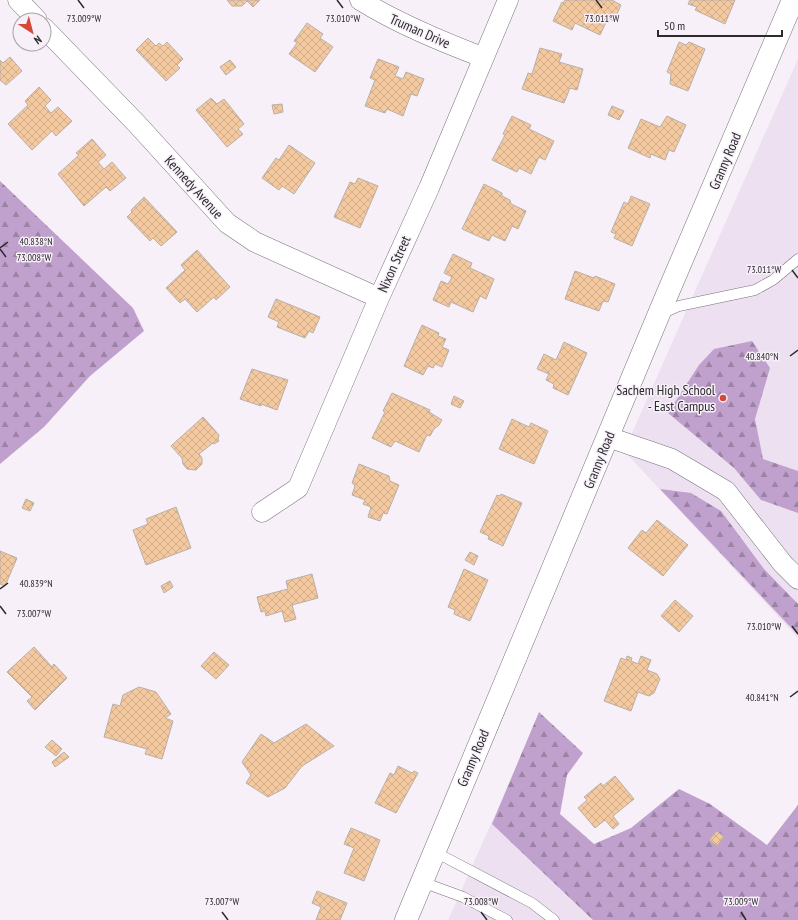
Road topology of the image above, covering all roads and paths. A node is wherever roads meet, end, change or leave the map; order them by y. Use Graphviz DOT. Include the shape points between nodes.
graph roads {
  1 [pos="18,0"];
  2 [pos="360,0"];
  3 [pos="508,0"];
  4 [pos="793,0"];
  5 [pos="29,12"];
  6 [pos="52,36"];
  7 [pos="482,57"];
  8 [pos="798,259"];
  9 [pos="379,298"];
  10 [pos="659,314"];
  11 [pos="608,437"];
  12 [pos="262,512"];
  13 [pos="798,579"];
  14 [pos="435,852"];
  15 [pos="422,882"];
  16 [pos="406,920"];
  17 [pos="507,920"];
  18 [pos="554,920"];
  1 -- 5 [label="street"];
  2 -- 7 [label="street, Truman Drive" via="384,15"];
  3 -- 7 [label="street, Nixon Street"];
  4 -- 10 [label="street, Granny Road"];
  6 -- 9 [label="street, Kennedy Avenue" via="137,124 227,223 255,242"];
  7 -- 9 [label="street, Nixon Street" via="429,188"];
  8 -- 10 [label="lane" via="755,290 679,306"];
  9 -- 12 [label="street, Nixon Street" via="298,488"];
  10 -- 11 [label="street, Granny Road"];
  11 -- 13 [label="street" via="672,459 726,491 783,564"];
  11 -- 14 [label="street, Granny Road"];
  14 -- 15 [label="street, Granny Road"];
  14 -- 18 [label="lane" via="532,903"];
  15 -- 16 [label="street, Granny Road"];
  15 -- 17 [label="lane" via="463,897"];
}
